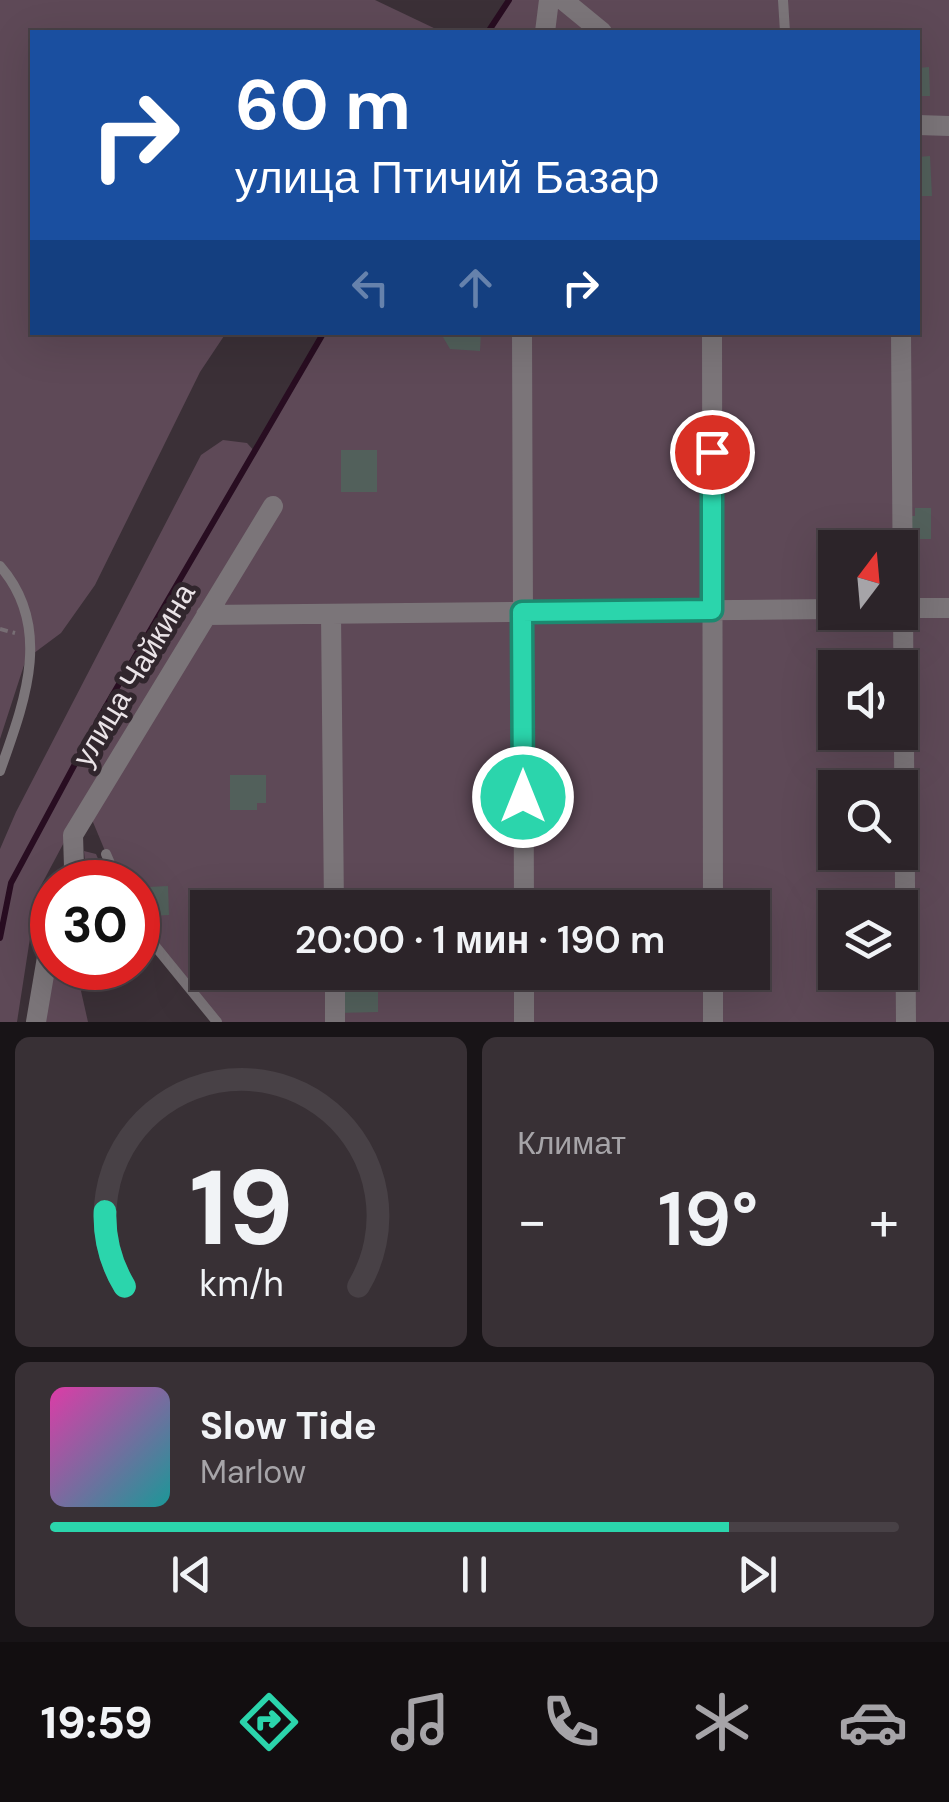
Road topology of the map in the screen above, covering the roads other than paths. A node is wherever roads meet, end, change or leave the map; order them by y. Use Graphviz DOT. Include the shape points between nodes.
graph roads {
  1 [pos="549,0"];
  2 [pos="563,0"];
  3 [pos="783,0"];
  4 [pos="545,30"];
  5 [pos="600,30"];
  6 [pos="785,30"];
  7 [pos="920,125"];
  8 [pos="949,126"];
  9 [pos="522,335"];
  10 [pos="712,335"];
  11 [pos="901,335"];
  12 [pos="273,506"];
  13 [pos="901,530"];
  14 [pos="0,566"];
  15 [pos="918,608"];
  16 [pos="949,608"];
  17 [pos="818,609"];
  18 [pos="712,610"];
  19 [pos="522,612"];
  20 [pos="332,614"];
  21 [pos="206,615"];
  22 [pos="901,630"];
  23 [pos="0,770"];
  24 [pos="106,854"];
  25 [pos="74,860"];
  26 [pos="109,860"];
  27 [pos="334,890"];
  28 [pos="524,890"];
  29 [pos="713,890"];
  30 [pos="160,952"];
  31 [pos="41,990"];
  32 [pos="334,990"];
  33 [pos="524,990"];
  34 [pos="713,990"];
  35 [pos="36,1022"];
  36 [pos="218,1022"];
  37 [pos="335,1022"];
  38 [pos="524,1022"];
  39 [pos="713,1022"];
  40 [pos="906,1022"];
  1 -- 4 [label="street"];
  2 -- 5 [label="street"];
  3 -- 6 [label="lane"];
  7 -- 8 [label="street"];
  9 -- 19 [label="street"];
  10 -- 18 [label="street"];
  11 -- 13 [label="street"];
  12 -- 21 [label="street, улица Чайкина"];
  14 -- 23 [label="lane" via="34,638 26,697"];
  15 -- 16 [label="street"];
  17 -- 18 [label="street"];
  18 -- 19 [label="street"];
  18 -- 29 [label="street"];
  19 -- 20 [label="street"];
  19 -- 28 [label="street"];
  20 -- 21 [label="street"];
  20 -- 27 [label="street"];
  21 -- 25 [label="street, улица Чайкина" via="73,834"];
  22 -- 40 [label="street"];
  24 -- 26 [label="lane"];
  30 -- 36 [label="lane"];
  31 -- 35 [label="street"];
  32 -- 37 [label="street"];
  33 -- 38 [label="street"];
  34 -- 39 [label="street"];
}
